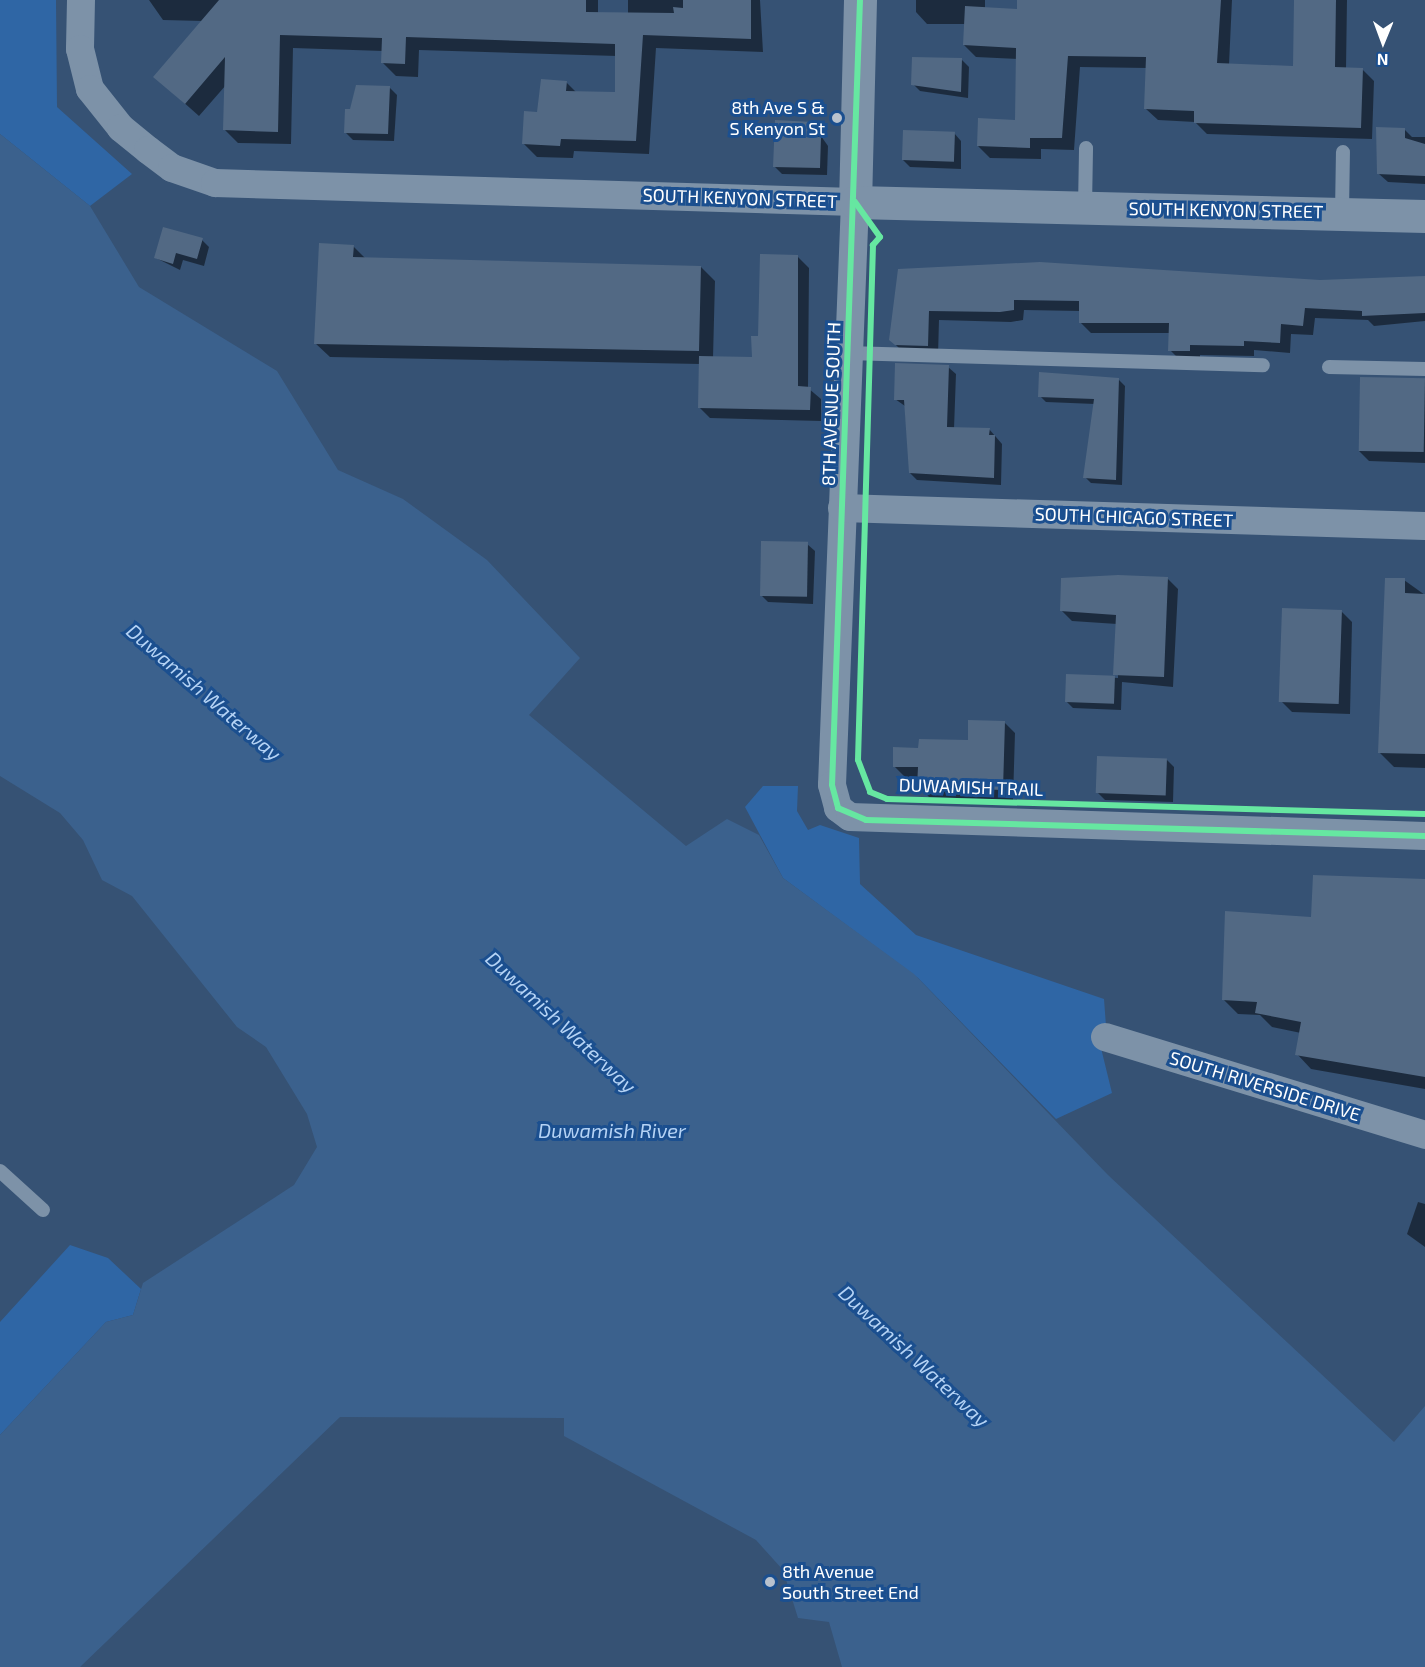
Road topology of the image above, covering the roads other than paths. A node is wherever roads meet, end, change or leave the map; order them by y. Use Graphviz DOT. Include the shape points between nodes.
graph roads {
  1 [pos="81,0"];
  2 [pos="860,0"];
  3 [pos="1086,148"];
  4 [pos="1343,152"];
  5 [pos="855,202"];
  6 [pos="1085,207"];
  7 [pos="1342,213"];
  8 [pos="1425,216"];
  9 [pos="848,353"];
  10 [pos="1263,365"];
  11 [pos="1329,367"];
  12 [pos="1425,369"];
  13 [pos="842,508"];
  14 [pos="1425,526"];
  15 [pos="1425,836"];
  16 [pos="1105,1037"];
  17 [pos="1425,1135"];
  18 [pos="0,1171"];
  19 [pos="43,1210"];
  1 -- 5 [label="street, SOUTH KENYON STREET" via="80,49 90,88 121,128 148,150 172,168 215,183"];
  2 -- 5 [label="street, 8TH AVENUE SOUTH"];
  3 -- 6 [label="lane"];
  4 -- 7 [label="lane"];
  5 -- 6 [label="street, SOUTH KENYON STREET"];
  5 -- 9 [label="street, 8TH AVENUE SOUTH"];
  6 -- 7 [label="street, SOUTH KENYON STREET"];
  7 -- 8 [label="street, SOUTH KENYON STREET"];
  9 -- 10 [label="lane"];
  9 -- 13 [label="street, 8TH AVENUE SOUTH"];
  11 -- 12 [label="lane"];
  13 -- 14 [label="street, SOUTH CHICAGO STREET"];
  13 -- 15 [label="street, 8TH AVENUE SOUTH" via="832,785 838,808 866,820"];
  16 -- 17 [label="street, SOUTH RIVERSIDE DRIVE"];
  18 -- 19 [label="lane"];
}
